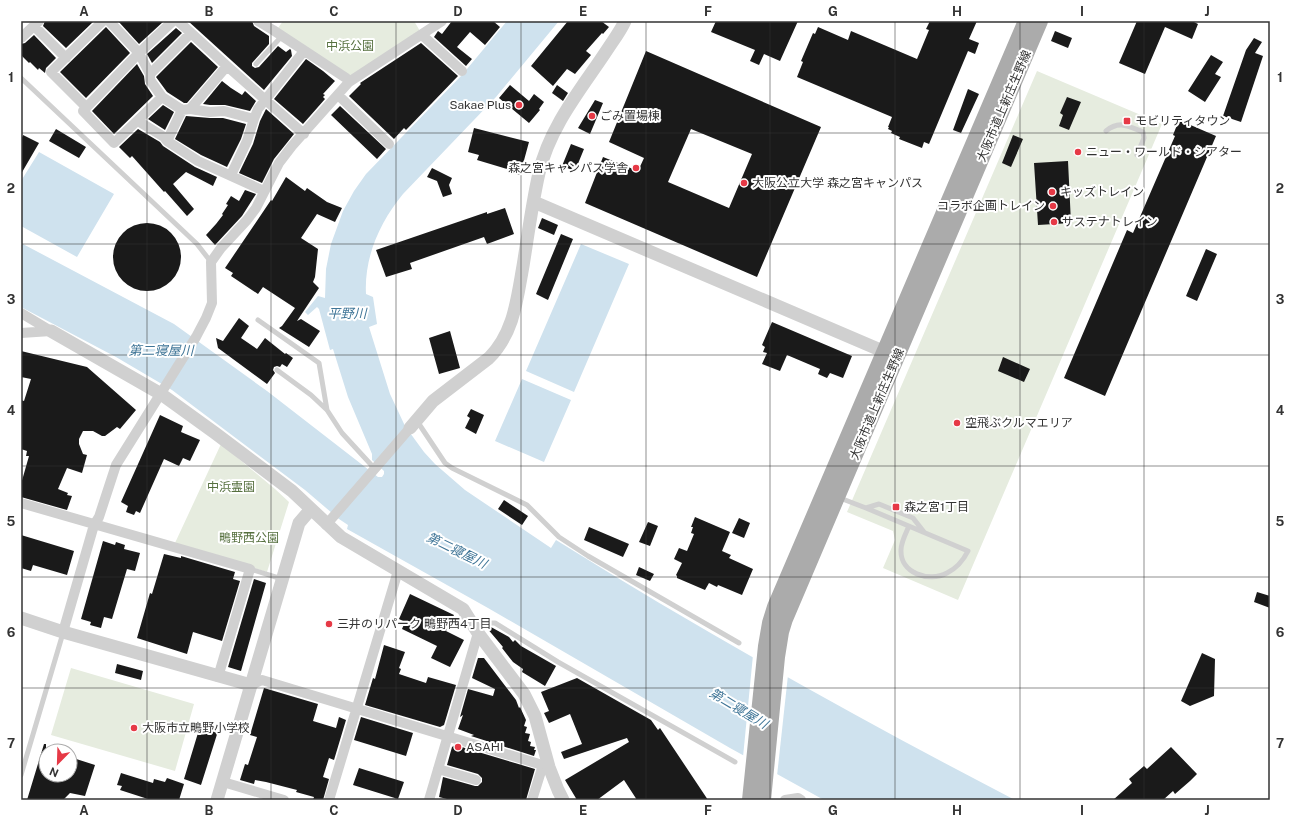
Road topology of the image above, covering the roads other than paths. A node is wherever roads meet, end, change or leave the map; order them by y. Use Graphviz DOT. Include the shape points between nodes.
graph roads {
  1 [pos="103,21"];
  2 [pos="109,21"];
  3 [pos="173,21"];
  4 [pos="178,21"];
  5 [pos="258,21"];
  6 [pos="279,21"];
  7 [pos="442,21"];
  8 [pos="625,21"];
  9 [pos="1026,21"];
  10 [pos="1040,21"];
  11 [pos="36,23"];
  12 [pos="273,30"];
  13 [pos="190,34"];
  14 [pos="422,34"];
  15 [pos="282,36"];
  16 [pos="21,38"];
  17 [pos="304,51"];
  18 [pos="139,53"];
  19 [pos="66,58"];
  20 [pos="256,64"];
  21 [pos="227,66"];
  22 [pos="462,71"];
  23 [pos="150,74"];
  24 [pos="21,78"];
  25 [pos="349,82"];
  26 [pos="338,95"];
  27 [pos="162,97"];
  28 [pos="266,100"];
  29 [pos="86,107"];
  30 [pos="186,109"];
  31 [pos="254,119"];
  32 [pos="138,121"];
  33 [pos="1106,131"];
  34 [pos="304,134"];
  35 [pos="166,141"];
  36 [pos="389,144"];
  37 [pos="1137,155"];
  38 [pos="231,175"];
  39 [pos="264,191"];
  40 [pos="534,202"];
  41 [pos="211,262"];
  42 [pos="21,313"];
  43 [pos="258,320"];
  44 [pos="51,331"];
  45 [pos="21,333"];
  46 [pos="885,352"];
  47 [pos="277,370"];
  48 [pos="163,391"];
  49 [pos="327,410"];
  50 [pos="413,424"];
  51 [pos="375,469"];
  52 [pos="831,494"];
  53 [pos="21,503"];
  54 [pos="866,508"];
  55 [pos="310,509"];
  56 [pos="330,521"];
  57 [pos="94,525"];
  58 [pos="909,526"];
  59 [pos="925,533"];
  60 [pos="250,569"];
  61 [pos="398,571"];
  62 [pos="283,579"];
  63 [pos="782,610"];
  64 [pos="21,618"];
  65 [pos="63,632"];
  66 [pos="478,633"];
  67 [pos="739,643"];
  68 [pos="218,677"];
  69 [pos="251,685"];
  70 [pos="357,709"];
  71 [pos="448,735"];
  72 [pos="735,762"];
  73 [pos="546,766"];
  74 [pos="438,769"];
  75 [pos="21,776"];
  76 [pos="476,780"];
  77 [pos="222,782"];
  78 [pos="558,797"];
  79 [pos="217,800"];
  80 [pos="284,800"];
  81 [pos="329,800"];
  82 [pos="429,800"];
  83 [pos="532,800"];
  84 [pos="750,800"];
  85 [pos="763,800"];
  86 [pos="785,800"];
  87 [pos="802,800"];
  1 -- 19 [label="street"];
  2 -- 18 [label="street"];
  3 -- 18 [label="street"];
  4 -- 13 [label="street"];
  5 -- 12 [label="street"];
  6 -- 12 [label="street"];
  7 -- 14 [label="street"];
  8 -- 40 [label="street" via="568,107 549,143 539,174"];
  9 -- 46 [label="main road, 大阪市道上新庄生野線"];
  10 -- 52 [label="main road, 大阪市道上新庄生野線"];
  11 -- 16 [label="street"];
  11 -- 19 [label="street"];
  12 -- 15 [label="street"];
  13 -- 21 [label="street"];
  13 -- 23 [label="street"];
  14 -- 22 [label="street"];
  14 -- 25 [label="street"];
  15 -- 17 [label="street"];
  15 -- 20 [label="lane"];
  17 -- 25 [label="street"];
  17 -- 28 [label="street"];
  18 -- 23 [label="street"];
  18 -- 29 [label="street"];
  19 -- 29 [label="street" via="51,72"];
  21 -- 28 [label="street"];
  21 -- 30 [label="street"];
  23 -- 27 [label="street" via="150,80"];
  24 -- 41 [label="lane" via="197,244"];
  25 -- 26 [label="street"];
  26 -- 34 [label="street"];
  26 -- 36 [label="street"];
  27 -- 30 [label="street"];
  27 -- 32 [label="street"];
  28 -- 31 [label="street"];
  28 -- 34 [label="street"];
  29 -- 32 [label="street" via="84,111 114,143"];
  30 -- 31 [label="street" via="224,111"];
  30 -- 35 [label="street"];
  31 -- 38 [label="street"];
  32 -- 35 [label="street" via="164,137"];
  33 -- 37 [label="lane" via="1111,126 1125,125 1143,132 1144,138"];
  34 -- 39 [label="street" via="279,163"];
  35 -- 38 [label="street" via="198,161"];
  38 -- 39 [label="street"];
  39 -- 41 [label="street" via="256,208"];
  40 -- 46 [label="street"];
  40 -- 50 [label="street" via="515,309 501,344 489,358 433,402"];
  41 -- 48 [label="street" via="212,303 196,337"];
  42 -- 44 [label="street"];
  43 -- 49 [label="lane" via="319,363"];
  44 -- 45 [label="street"];
  44 -- 48 [label="street"];
  46 -- 52 [label="main road, 大阪市道上新庄生野線"];
  47 -- 49 [label="lane"];
  48 -- 55 [label="street" via="286,487"];
  48 -- 57 [label="street" via="116,465"];
  49 -- 51 [label="lane" via="342,433"];
  50 -- 51 [label="street"];
  50 -- 67 [label="lane" via="452,468 527,505 559,537 588,556"];
  51 -- 56 [label="street"];
  52 -- 54 [label="lane"];
  52 -- 63 [label="main road, 大阪市道上新庄生野線"];
  53 -- 57 [label="street"];
  54 -- 58 [label="lane"];
  54 -- 59 [label="lane" via="878,504 913,518"];
  55 -- 56 [label="street"];
  55 -- 62 [label="street" via="299,523"];
  56 -- 61 [label="street" via="348,542"];
  57 -- 60 [label="street"];
  57 -- 65 [label="street"];
  58 -- 59 [label="lane"];
  58 -- 59 [label="lane" via="902,544 901,557 917,575 928,577 946,574 964,560 968,551"];
  60 -- 62 [label="lane"];
  60 -- 68 [label="street"];
  61 -- 66 [label="street" via="463,609"];
  61 -- 70 [label="street"];
  62 -- 69 [label="street"];
  63 -- 84 [label="main road, 大阪市道上新庄生野線" via="770,623 766,646"];
  63 -- 85 [label="main road, 大阪市道上新庄生野線"];
  64 -- 65 [label="street"];
  65 -- 68 [label="street"];
  65 -- 75 [label="lane"];
  66 -- 71 [label="street"];
  66 -- 72 [label="lane" via="484,623 495,624"];
  66 -- 73 [label="street" via="524,694 534,716"];
  68 -- 69 [label="street"];
  69 -- 70 [label="street" via="262,680"];
  69 -- 77 [label="street"];
  70 -- 71 [label="street"];
  70 -- 81 [label="street"];
  71 -- 73 [label="street"];
  71 -- 74 [label="street"];
  73 -- 78 [label="street"];
  73 -- 83 [label="street"];
  74 -- 76 [label="street"];
  74 -- 82 [label="street"];
  77 -- 79 [label="street"];
  77 -- 80 [label="street"];
  86 -- 87 [label="street"];
}
